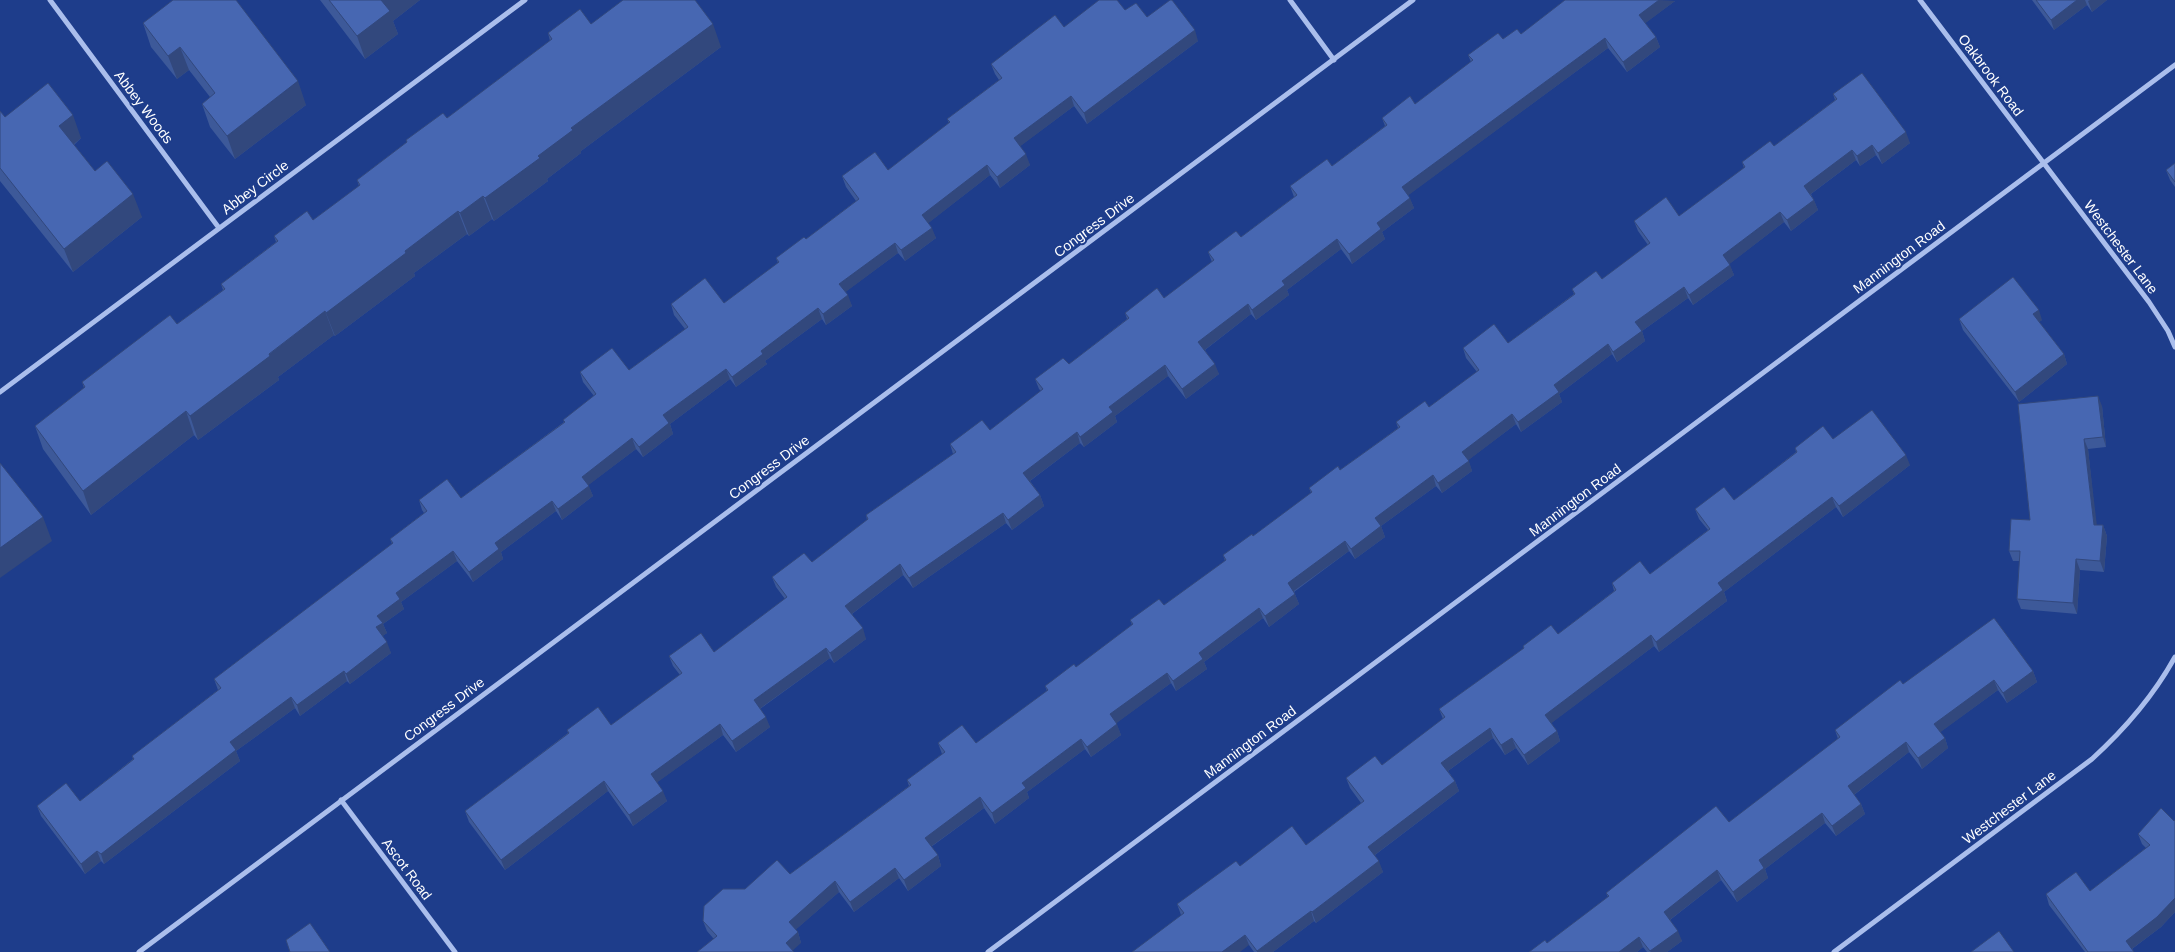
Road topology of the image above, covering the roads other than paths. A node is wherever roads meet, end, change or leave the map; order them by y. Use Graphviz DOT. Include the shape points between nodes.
graph roads {
  1 [pos="50,0"];
  2 [pos="525,0"];
  3 [pos="1290,0"];
  4 [pos="1413,0"];
  5 [pos="1920,0"];
  6 [pos="1334,60"];
  7 [pos="2175,65"];
  8 [pos="2044,163"];
  9 [pos="219,228"];
  10 [pos="2175,347"];
  11 [pos="0,392"];
  12 [pos="2175,657"];
  13 [pos="341,800"];
  14 [pos="138,952"];
  15 [pos="455,952"];
  16 [pos="988,952"];
  17 [pos="1834,952"];
  1 -- 9 [label="street, Abbey Woods"];
  2 -- 9 [label="street, Abbey Circle"];
  3 -- 6 [label="street"];
  4 -- 6 [label="street, Congress Drive"];
  5 -- 8 [label="street, Oakbrook Road"];
  6 -- 13 [label="street, Congress Drive"];
  7 -- 8 [label="street, Mannington Road"];
  8 -- 10 [label="street, Westchester Lane" via="2148,302"];
  8 -- 16 [label="street, Mannington Road"];
  9 -- 11 [label="street, Abbey Circle"];
  12 -- 17 [label="street, Westchester Lane" via="2143,708 2092,759"];
  13 -- 14 [label="street, Congress Drive"];
  13 -- 15 [label="street, Ascot Road"];
}
